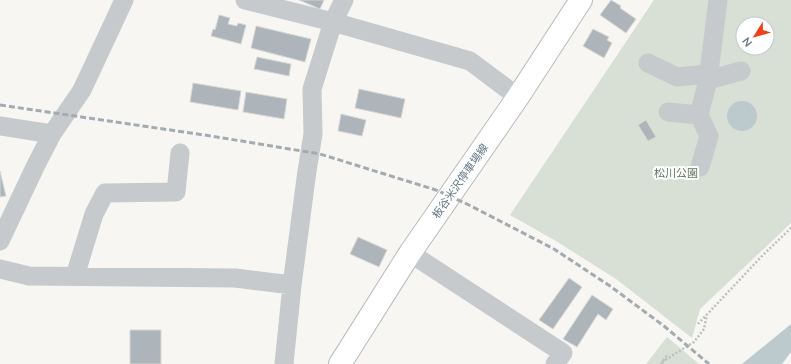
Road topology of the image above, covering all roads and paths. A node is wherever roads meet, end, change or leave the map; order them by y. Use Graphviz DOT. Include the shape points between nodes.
graph roads {
  1 [pos="124,0"];
  2 [pos="245,0"];
  3 [pos="344,0"];
  4 [pos="582,0"];
  5 [pos="718,0"];
  6 [pos="334,22"];
  7 [pos="648,63"];
  8 [pos="740,71"];
  9 [pos="708,77"];
  10 [pos="518,97"];
  11 [pos="668,112"];
  12 [pos="699,115"];
  13 [pos="0,126"];
  14 [pos="52,134"];
  15 [pos="180,153"];
  16 [pos="700,167"];
  17 [pos="791,228"];
  18 [pos="0,241"];
  19 [pos="410,253"];
  20 [pos="0,269"];
  21 [pos="75,276"];
  22 [pos="292,285"];
  23 [pos="708,314"];
  24 [pos="698,324"];
  25 [pos="668,354"];
  26 [pos="661,363"];
  27 [pos="284,364"];
  28 [pos="340,364"];
  29 [pos="555,364"];
  1 -- 14 [label="street" via="82,90"];
  2 -- 6 [label="street"];
  3 -- 6 [label="street"];
  4 -- 10 [label="main road, 板谷米沢停車場線"];
  5 -- 9 [label="street"];
  6 -- 10 [label="street" via="470,61"];
  6 -- 22 [label="street" via="312,89 313,134"];
  7 -- 9 [label="street" via="677,77"];
  8 -- 9 [label="street"];
  9 -- 12 [label="street"];
  10 -- 19 [label="main road, 板谷米沢停車場線"];
  11 -- 12 [label="street"];
  12 -- 16 [label="street" via="709,136"];
  13 -- 14 [label="street"];
  14 -- 18 [label="street"];
  15 -- 21 [label="street" via="176,192 105,193 94,214"];
  17 -- 23 [label="path"];
  19 -- 28 [label="main road, 板谷米沢停車場線"];
  19 -- 29 [label="street" via="563,353"];
  20 -- 21 [label="street" via="29,276"];
  21 -- 22 [label="street" via="235,278"];
  22 -- 27 [label="street"];
  23 -- 24 [label="path"];
  23 -- 26 [label="path" via="704,329 694,342"];
  25 -- 26 [label="path"];
}
